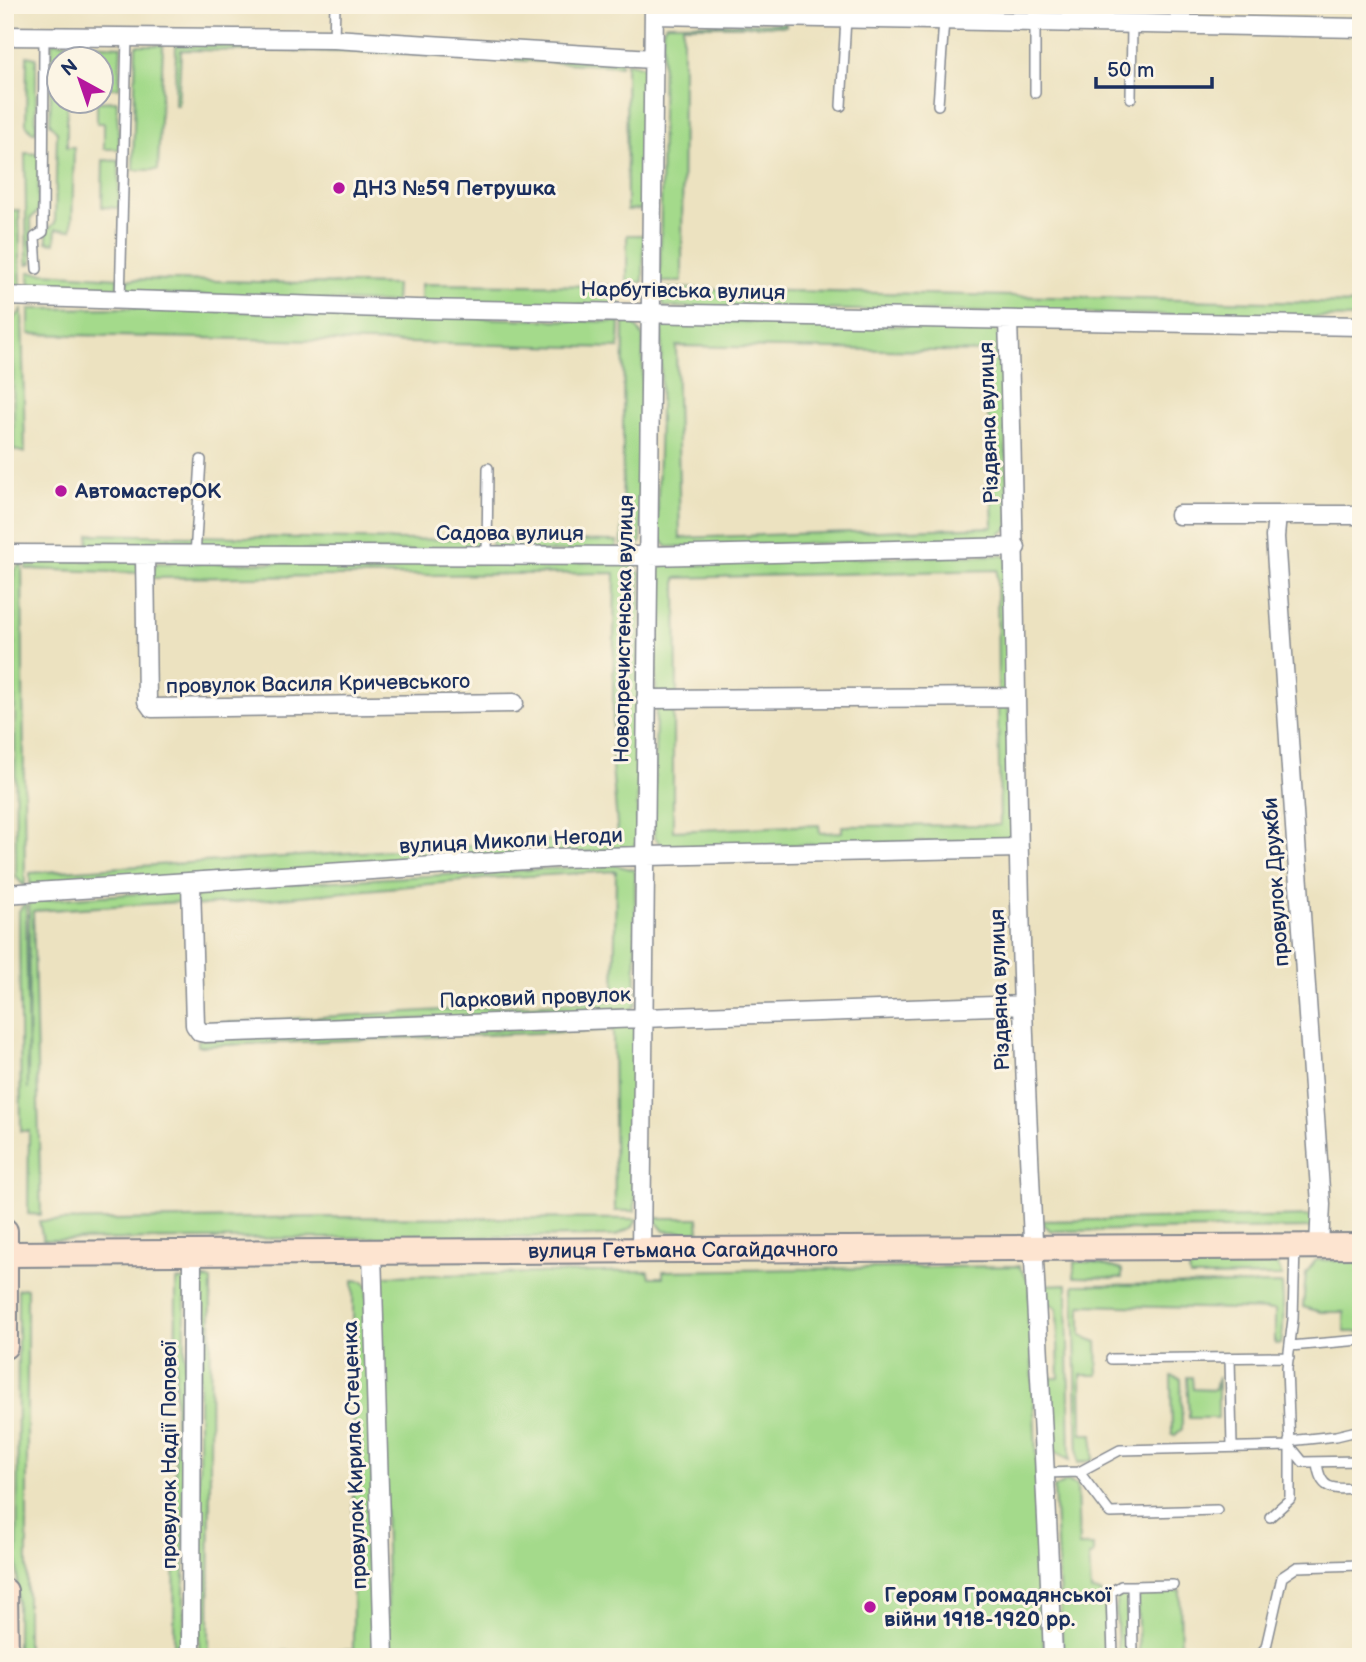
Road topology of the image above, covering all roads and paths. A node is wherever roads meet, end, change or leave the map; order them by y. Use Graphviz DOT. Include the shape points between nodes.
graph roads {
  1 [pos="335,5"];
  2 [pos="654,10"];
  3 [pos="846,18"];
  4 [pos="944,19"];
  5 [pos="1035,22"];
  6 [pos="1132,23"];
  7 [pos="1361,28"];
  8 [pos="44,35"];
  9 [pos="5,36"];
  10 [pos="127,36"];
  11 [pos="334,39"];
  12 [pos="652,58"];
  13 [pos="1035,93"];
  14 [pos="1130,99"];
  15 [pos="938,105"];
  16 [pos="841,106"];
  17 [pos="37,269"];
  18 [pos="5,296"];
  19 [pos="120,301"];
  20 [pos="651,313"];
  21 [pos="1008,321"];
  22 [pos="1361,326"];
  23 [pos="201,460"];
  24 [pos="488,468"];
  25 [pos="1179,514"];
  26 [pos="1277,515"];
  27 [pos="1361,515"];
  28 [pos="1016,547"];
  29 [pos="5,554"];
  30 [pos="145,555"];
  31 [pos="195,556"];
  32 [pos="649,556"];
  33 [pos="487,557"];
  34 [pos="1015,697"];
  35 [pos="646,699"];
  36 [pos="514,704"];
  37 [pos="1019,848"];
  38 [pos="643,858"];
  39 [pos="191,883"];
  40 [pos="5,894"];
  41 [pos="1023,1005"];
  42 [pos="643,1017"];
  43 [pos="5,1231"];
  44 [pos="1307,1246"];
  45 [pos="1361,1246"];
  46 [pos="1035,1247"];
  47 [pos="372,1252"];
  48 [pos="192,1253"];
  49 [pos="641,1253"];
  50 [pos="6,1254"];
  51 [pos="1361,1340"];
  52 [pos="5,1346"];
  53 [pos="1290,1346"];
  54 [pos="1289,1357"];
  55 [pos="1230,1358"];
  56 [pos="1111,1359"];
  57 [pos="1361,1430"];
  58 [pos="1289,1443"];
  59 [pos="1232,1447"];
  60 [pos="1361,1461"];
  61 [pos="1317,1462"];
  62 [pos="1079,1472"];
  63 [pos="1046,1473"];
  64 [pos="1361,1488"];
  65 [pos="1217,1510"];
  66 [pos="1270,1517"];
  67 [pos="1361,1565"];
  68 [pos="1173,1585"];
  69 [pos="1132,1586"];
  70 [pos="5,1591"];
  71 [pos="6,1657"];
  72 [pos="191,1657"];
  73 [pos="384,1657"];
  74 [pos="1053,1657"];
  75 [pos="1113,1657"];
  76 [pos="1133,1657"];
  77 [pos="1258,1657"];
  1 -- 11 [label="lane"];
  2 -- 3 [label="street"];
  2 -- 12 [label="street, Новопречистенська вулиця"];
  3 -- 4 [label="street"];
  3 -- 16 [label="lane"];
  4 -- 5 [label="street"];
  4 -- 15 [label="lane"];
  5 -- 6 [label="street"];
  5 -- 13 [label="lane"];
  6 -- 7 [label="street"];
  6 -- 14 [label="lane"];
  8 -- 9 [label="street"];
  8 -- 10 [label="street"];
  8 -- 17 [label="lane" via="43,232 35,237"];
  10 -- 11 [label="street"];
  10 -- 19 [label="lane"];
  11 -- 12 [label="street"];
  12 -- 20 [label="street, Новопречистенська вулиця"];
  18 -- 19 [label="street, Нарбутівська вулиця"];
  19 -- 20 [label="street, Нарбутівська вулиця"];
  20 -- 21 [label="street, Нарбутівська вулиця"];
  20 -- 32 [label="street, Новопречистенська вулиця"];
  21 -- 22 [label="street, Нарбутівська вулиця"];
  21 -- 28 [label="street, Різдвяна вулиця"];
  23 -- 31 [label="lane"];
  24 -- 33 [label="lane"];
  25 -- 26 [label="street"];
  26 -- 27 [label="street"];
  26 -- 44 [label="street, провулок Дружби" via="1321,1204"];
  28 -- 32 [label="street, Садова вулиця"];
  28 -- 34 [label="street, Різдвяна вулиця"];
  29 -- 30 [label="street, Садова вулиця"];
  30 -- 31 [label="street, Садова вулиця"];
  30 -- 36 [label="street, провулок Василя Кричевського" via="147,701 152,708"];
  31 -- 33 [label="street, Садова вулиця"];
  32 -- 33 [label="street, Садова вулиця"];
  32 -- 35 [label="street, Новопречистенська вулиця"];
  34 -- 35 [label="street"];
  34 -- 37 [label="street, Різдвяна вулиця"];
  35 -- 38 [label="street, Новопречистенська вулиця"];
  37 -- 38 [label="street, вулиця Миколи Негоди"];
  37 -- 41 [label="street, Різдвяна вулиця"];
  38 -- 39 [label="street, вулиця Миколи Негоди" via="556,858"];
  38 -- 42 [label="street, Новопречистенська вулиця"];
  39 -- 40 [label="street, вулиця Миколи Негоди"];
  39 -- 42 [label="street, Парковий провулок" via="195,1025 200,1032"];
  41 -- 42 [label="street, Парковий провулок"];
  41 -- 46 [label="street, Різдвяна вулиця"];
  42 -- 49 [label="street, Новопречистенська вулиця"];
  43 -- 50 [label="main road"];
  44 -- 45 [label="main road, вулиця Гетьмана Сагайдачного"];
  44 -- 46 [label="main road, вулиця Гетьмана Сагайдачного"];
  44 -- 53 [label="lane"];
  46 -- 49 [label="main road, вулиця Гетьмана Сагайдачного"];
  46 -- 63 [label="street, Різдвяна вулиця"];
  47 -- 48 [label="main road, вулиця Гетьмана Сагайдачного"];
  47 -- 49 [label="main road, вулиця Гетьмана Сагайдачного"];
  47 -- 73 [label="street, провулок Кирила Стеценка"];
  48 -- 50 [label="main road, вулиця Гетьмана Сагайдачного"];
  48 -- 72 [label="street, провулок Надії Попової"];
  50 -- 52 [label="main road"];
  51 -- 53 [label="lane"];
  53 -- 54 [label="lane"];
  54 -- 55 [label="lane"];
  54 -- 58 [label="lane"];
  55 -- 56 [label="lane"];
  55 -- 59 [label="lane"];
  57 -- 58 [label="lane"];
  58 -- 59 [label="lane"];
  58 -- 61 [label="lane" via="1303,1462"];
  58 -- 66 [label="lane" via="1290,1499"];
  59 -- 62 [label="lane" via="1120,1450"];
  60 -- 61 [label="lane"];
  61 -- 64 [label="lane" via="1324,1484 1334,1489"];
  62 -- 63 [label="lane"];
  62 -- 65 [label="lane" via="1110,1513"];
  63 -- 74 [label="street, Різдвяна вулиця"];
  67 -- 77 [label="lane" via="1288,1570 1282,1577 1266,1647"];
  68 -- 69 [label="lane"];
  69 -- 75 [label="lane" via="1111,1592"];
  69 -- 76 [label="lane"];
  70 -- 71 [label="main road"];
}
